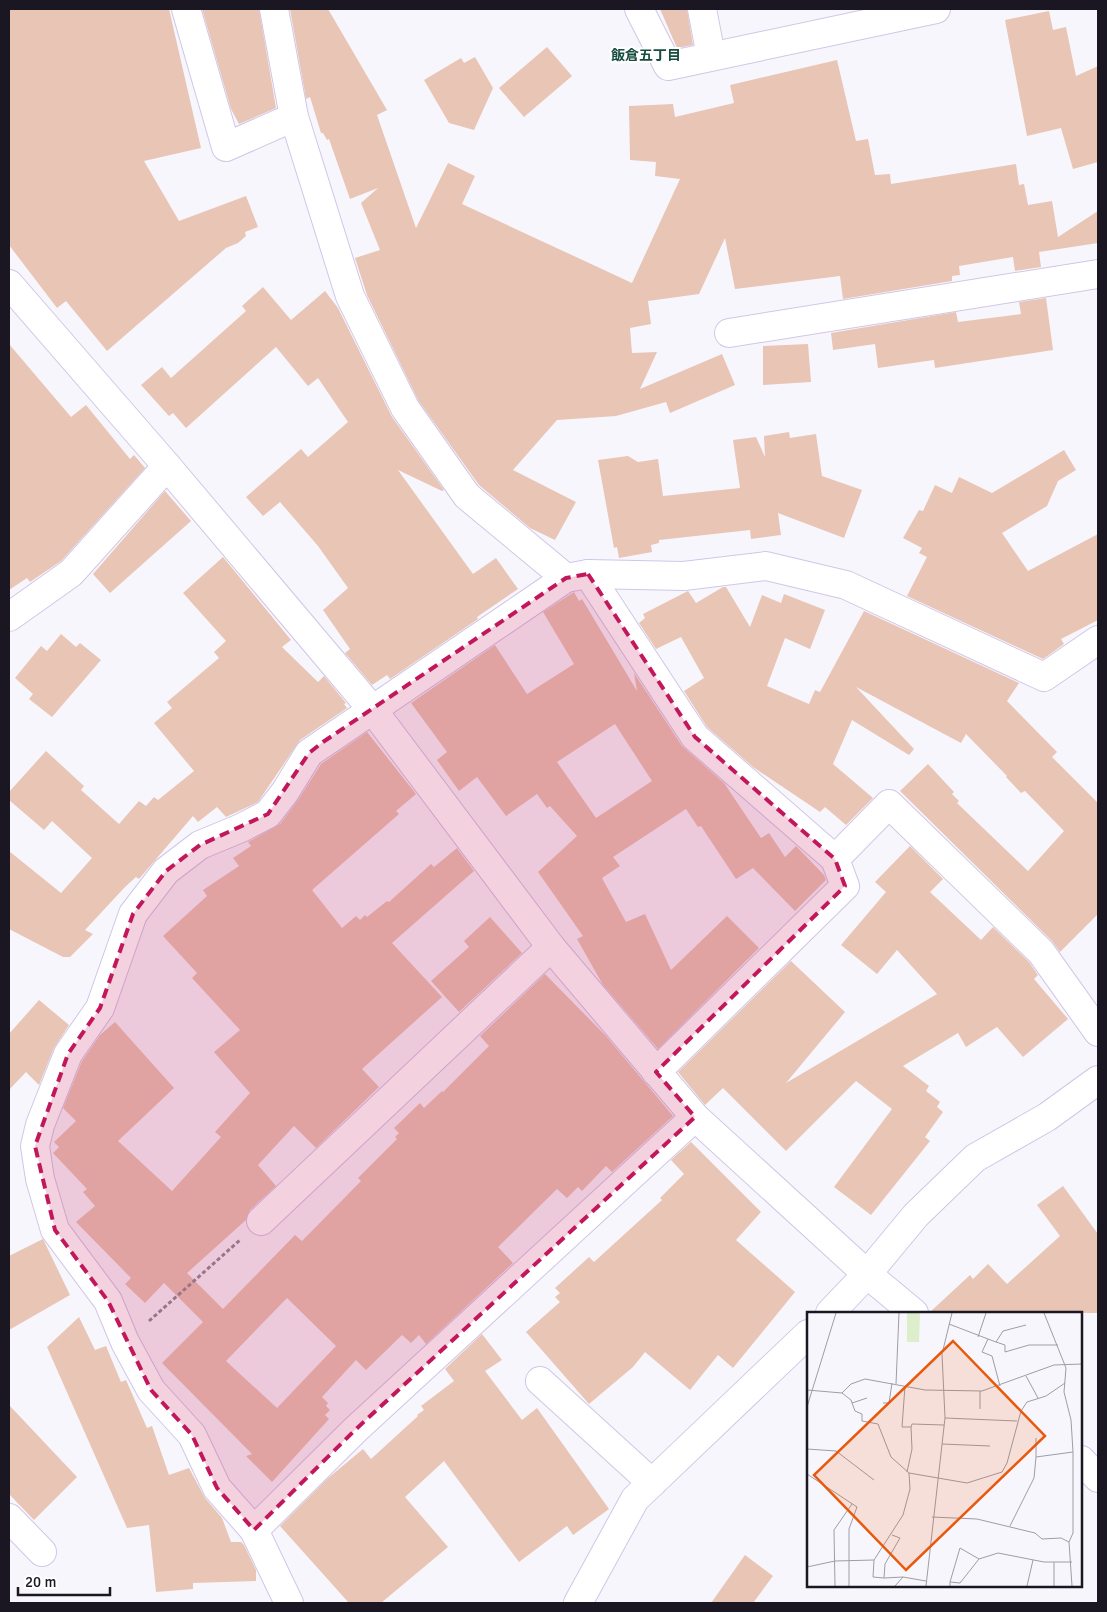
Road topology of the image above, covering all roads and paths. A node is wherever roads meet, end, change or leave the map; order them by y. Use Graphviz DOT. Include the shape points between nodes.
graph roads {
  1 [pos="186,9"];
  2 [pos="274,9"];
  3 [pos="639,9"];
  4 [pos="702,9"];
  5 [pos="936,9"];
  6 [pos="711,56"];
  7 [pos="294,117"];
  8 [pos="1098,274"];
  9 [pos="9,284"];
  10 [pos="729,333"];
  11 [pos="168,466"];
  12 [pos="577,576"];
  13 [pos="9,617"];
  14 [pos="1098,640"];
  15 [pos="372,708"];
  16 [pos="835,859"];
  17 [pos="551,947"];
  18 [pos="1098,1032"];
  19 [pos="656,1072"];
  20 [pos="1098,1080"];
  21 [pos="695,1117"];
  22 [pos="261,1222"];
  23 [pos="867,1274"];
  24 [pos="831,1312"];
  25 [pos="913,1312"];
  26 [pos="807,1335"];
  27 [pos="125,1342"];
  28 [pos="540,1381"];
  29 [pos="1082,1461"];
  30 [pos="1098,1478"];
  31 [pos="652,1483"];
  32 [pos="9,1518"];
  33 [pos="254,1530"];
  34 [pos="42,1552"];
  35 [pos="289,1603"];
  36 [pos="578,1603"];
  1 -- 7 [label="street" via="226,147"];
  2 -- 7 [label="street"];
  3 -- 6 [label="street" via="668,66"];
  4 -- 6 [label="street"];
  5 -- 6 [label="street"];
  7 -- 12 [label="street" via="350,296 405,408 467,496"];
  8 -- 10 [label="street"];
  9 -- 11 [label="street"];
  11 -- 13 [label="street" via="71,573"];
  11 -- 15 [label="street"];
  12 -- 14 [label="street" via="684,576 766,566 846,585 1044,677"];
  12 -- 15 [label="street"];
  12 -- 16 [label="street" via="695,737"];
  15 -- 17 [label="street"];
  15 -- 27 [label="street" via="309,753 268,814 200,845 166,871 133,914 100,1008 68,1054 57,1080 35,1146 40,1180 55,1230 108,1301"];
  16 -- 18 [label="street" via="889,804 1041,952"];
  16 -- 19 [label="street" via="845,886"];
  17 -- 19 [label="street"];
  17 -- 22 [label="street"];
  19 -- 21 [label="street"];
  20 -- 23 [label="street" via="1047,1117 975,1158 916,1215"];
  21 -- 23 [label="street"];
  21 -- 33 [label="street" via="355,1430"];
  22 -- 27 [label="path"];
  23 -- 24 [label="street"];
  23 -- 25 [label="street"];
  26 -- 31 [label="street"];
  27 -- 33 [label="street" via="151,1390 192,1435 217,1488"];
  28 -- 31 [label="street"];
  29 -- 30 [label="street"];
  31 -- 36 [label="street" via="635,1499"];
  32 -- 34 [label="street"];
  33 -- 35 [label="street"];
}
